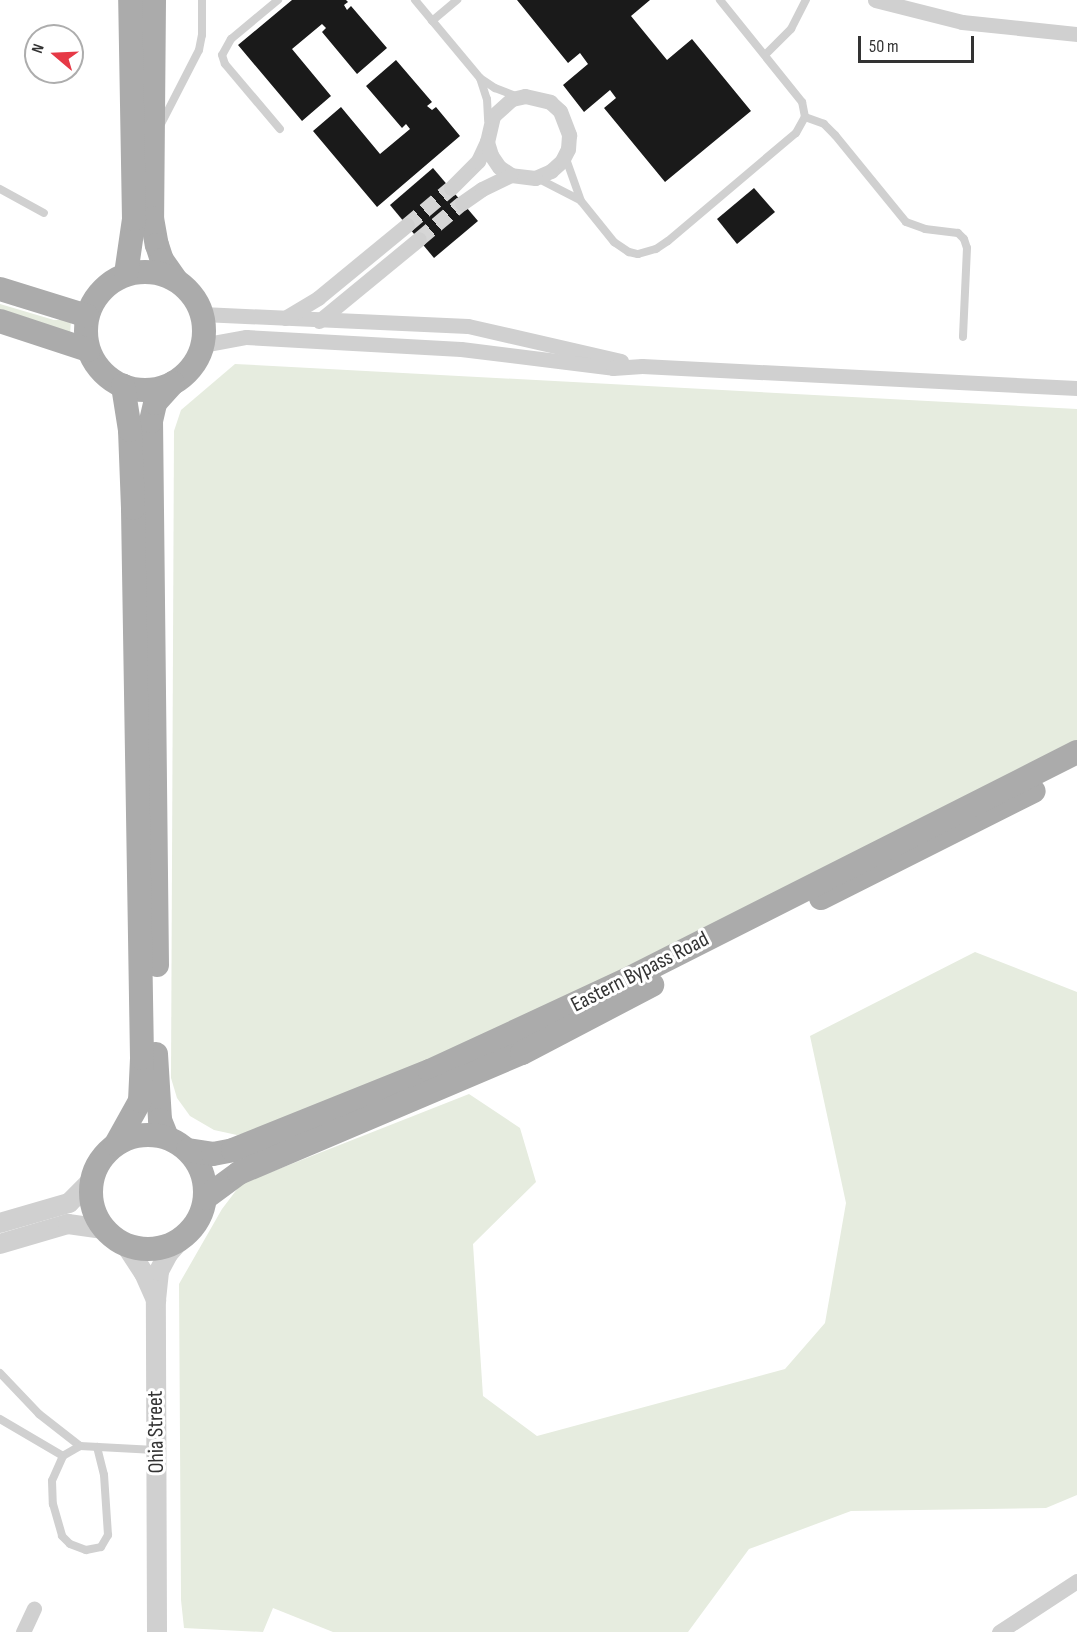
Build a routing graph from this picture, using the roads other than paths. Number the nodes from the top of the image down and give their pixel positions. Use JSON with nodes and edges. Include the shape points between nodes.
{"nodes":[{"id":1,"x":130,"y":0,"type":"edge"},
{"id":2,"x":154,"y":0,"type":"edge"},
{"id":3,"x":202,"y":0,"type":"edge"},
{"id":4,"x":278,"y":0,"type":"edge"},
{"id":5,"x":415,"y":0,"type":"edge"},
{"id":6,"x":457,"y":0,"type":"edge"},
{"id":7,"x":720,"y":0,"type":"edge"},
{"id":8,"x":806,"y":0,"type":"edge"},
{"id":9,"x":875,"y":0,"type":"edge"},
{"id":10,"x":432,"y":21,"type":"junction"},
{"id":11,"x":1077,"y":34,"type":"edge"},
{"id":12,"x":765,"y":55,"type":"junction"},
{"id":13,"x":480,"y":78,"type":"junction"},
{"id":14,"x":522,"y":97,"type":"junction"},
{"id":15,"x":805,"y":117,"type":"junction"},
{"id":16,"x":280,"y":129,"type":"dead end"},
{"id":17,"x":488,"y":135,"type":"junction"},
{"id":18,"x":153,"y":138,"type":"junction"},
{"id":19,"x":565,"y":155,"type":"junction"},
{"id":20,"x":511,"y":175,"type":"junction"},
{"id":21,"x":536,"y":178,"type":"junction"},
{"id":22,"x":451,"y":188,"type":"tunnel mouth"},
{"id":23,"x":0,"y":189,"type":"edge"},
{"id":24,"x":581,"y":201,"type":"junction"},
{"id":25,"x":462,"y":202,"type":"tunnel mouth"},
{"id":26,"x":44,"y":213,"type":"dead end"},
{"id":27,"x":406,"y":225,"type":"tunnel mouth"},
{"id":28,"x":419,"y":239,"type":"tunnel mouth"},
{"id":29,"x":126,"y":274,"type":"junction"},
{"id":30,"x":176,"y":280,"type":"junction"},
{"id":31,"x":0,"y":289,"type":"edge"},
{"id":32,"x":202,"y":314,"type":"junction"},
{"id":33,"x":87,"y":316,"type":"junction"},
{"id":34,"x":285,"y":318,"type":"junction"},
{"id":35,"x":322,"y":320,"type":"junction"},
{"id":36,"x":0,"y":321,"type":"edge"},
{"id":37,"x":963,"y":337,"type":"dead end"},
{"id":38,"x":292,"y":339,"type":"junction"},
{"id":39,"x":202,"y":345,"type":"junction"},
{"id":40,"x":88,"y":350,"type":"junction"},
{"id":41,"x":642,"y":366,"type":"junction"},
{"id":42,"x":173,"y":383,"type":"junction"},
{"id":43,"x":123,"y":386,"type":"junction"},
{"id":44,"x":1077,"y":388,"type":"edge"},
{"id":45,"x":1077,"y":752,"type":"edge"},
{"id":46,"x":1077,"y":770,"type":"edge"},
{"id":47,"x":167,"y":1137,"type":"junction"},
{"id":48,"x":116,"y":1144,"type":"junction"},
{"id":49,"x":188,"y":1150,"type":"junction"},
{"id":50,"x":92,"y":1180,"type":"junction"},
{"id":51,"x":205,"y":1197,"type":"junction"},
{"id":52,"x":0,"y":1223,"type":"edge"},
{"id":53,"x":104,"y":1229,"type":"junction"},
{"id":54,"x":181,"y":1239,"type":"junction"},
{"id":55,"x":0,"y":1244,"type":"edge"},
{"id":56,"x":125,"y":1244,"type":"junction"},
{"id":57,"x":156,"y":1300,"type":"junction"},
{"id":58,"x":0,"y":1373,"type":"edge"},
{"id":59,"x":0,"y":1419,"type":"edge"},
{"id":60,"x":80,"y":1446,"type":"junction"},
{"id":61,"x":98,"y":1447,"type":"junction"},
{"id":62,"x":156,"y":1450,"type":"junction"},
{"id":63,"x":63,"y":1456,"type":"junction"},
{"id":64,"x":1077,"y":1581,"type":"edge"},
{"id":65,"x":34,"y":1608,"type":"dead end"},
{"id":66,"x":23,"y":1632,"type":"edge"},
{"id":67,"x":157,"y":1632,"type":"edge"},
{"id":68,"x":999,"y":1632,"type":"edge"}],
"edges":[{"from":1,"to":29,"type":"main road","via":[[134,219]]},
{"from":2,"to":18,"type":"main road"},
{"from":3,"to":18,"type":"lane","via":[[199,50]]},
{"from":4,"to":16,"type":"lane","via":[[231,39],[222,55],[225,64]]},
{"from":5,"to":10,"type":"lane"},
{"from":6,"to":10,"type":"lane"},
{"from":7,"to":12,"type":"lane"},
{"from":8,"to":12,"type":"lane","via":[[791,29]]},
{"from":9,"to":11,"type":"street","via":[[962,22]]},
{"from":10,"to":13,"type":"lane"},
{"from":12,"to":15,"type":"lane","via":[[802,102]]},
{"from":13,"to":14,"type":"lane"},
{"from":13,"to":17,"type":"lane","via":[[487,99]]},
{"from":14,"to":17,"type":"street","via":[[501,106]]},
{"from":14,"to":19,"type":"street","via":[[538,97],[560,111],[569,135]]},
{"from":15,"to":24,"type":"lane","via":[[796,133],[766,161],[648,253],[622,249]]},
{"from":15,"to":37,"type":"lane","via":[[824,124],[835,135],[906,222],[958,233],[964,239],[967,248]]},
{"from":17,"to":20,"type":"street","via":[[495,161]]},
{"from":17,"to":22,"type":"street","via":[[468,173]]},
{"from":18,"to":30,"type":"main road","via":[[152,218],[162,260]]},
{"from":19,"to":21,"type":"street","via":[[551,171]]},
{"from":19,"to":24,"type":"lane"},
{"from":20,"to":21,"type":"street"},
{"from":20,"to":25,"type":"street"},
{"from":21,"to":24,"type":"lane"},
{"from":23,"to":26,"type":"lane"},
{"from":27,"to":34,"type":"street","via":[[318,298]]},
{"from":28,"to":35,"type":"street"},
{"from":29,"to":30,"type":"main road","via":[[147,271]]},
{"from":29,"to":33,"type":"main road","via":[[106,286]]},
{"from":30,"to":32,"type":"main road","via":[[192,295]]},
{"from":31,"to":33,"type":"main road"},
{"from":32,"to":34,"type":"street"},
{"from":32,"to":39,"type":"main road"},
{"from":33,"to":40,"type":"main road"},
{"from":34,"to":35,"type":"street"},
{"from":35,"to":38,"type":"street"},
{"from":35,"to":41,"type":"street","via":[[468,326]]},
{"from":36,"to":40,"type":"main road"},
{"from":38,"to":39,"type":"street","via":[[246,336]]},
{"from":38,"to":41,"type":"street","via":[[461,349],[605,367]]},
{"from":39,"to":42,"type":"main road","via":[[190,369]]},
{"from":40,"to":43,"type":"main road","via":[[101,372]]},
{"from":41,"to":44,"type":"street"},
{"from":42,"to":43,"type":"main road","via":[[148,390]]},
{"from":42,"to":47,"type":"main road","via":[[152,412],[150,469],[157,819],[156,1071],[160,1120]]},
{"from":43,"to":48,"type":"main road","via":[[134,507],[142,1058],[140,1101]]},
{"from":45,"to":49,"type":"main road","name":"Eastern Bypass Road","via":[[628,979],[430,1071],[233,1150],[213,1154]]},
{"from":46,"to":51,"type":"main road","name":"Eastern Bypass Road","via":[[733,942],[522,1053],[239,1173]]},
{"from":47,"to":48,"type":"main road","via":[[141,1135]]},
{"from":47,"to":49,"type":"main road"},
{"from":48,"to":50,"type":"main road","via":[[103,1156]]},
{"from":49,"to":51,"type":"main road","via":[[201,1168]]},
{"from":50,"to":52,"type":"street","via":[[69,1203]]},
{"from":50,"to":53,"type":"main road","via":[[93,1206]]},
{"from":51,"to":54,"type":"main road","via":[[198,1220]]},
{"from":53,"to":55,"type":"street","via":[[68,1224]]},
{"from":53,"to":56,"type":"main road"},
{"from":54,"to":56,"type":"main road","via":[[158,1248],[141,1249]]},
{"from":54,"to":57,"type":"street","name":"Ohia Street","via":[[159,1271]]},
{"from":56,"to":57,"type":"street"},
{"from":57,"to":62,"type":"street","name":"Ohia Street"},
{"from":58,"to":60,"type":"lane","via":[[39,1414]]},
{"from":59,"to":63,"type":"lane"},
{"from":60,"to":61,"type":"lane"},
{"from":60,"to":63,"type":"lane"},
{"from":61,"to":62,"type":"lane"},
{"from":61,"to":63,"type":"lane","via":[[108,1535],[101,1547],[86,1550],[62,1536],[53,1504],[52,1481]]},
{"from":62,"to":67,"type":"street","name":"Ohia Street"},
{"from":64,"to":68,"type":"street"},
{"from":65,"to":66,"type":"street"}]}
